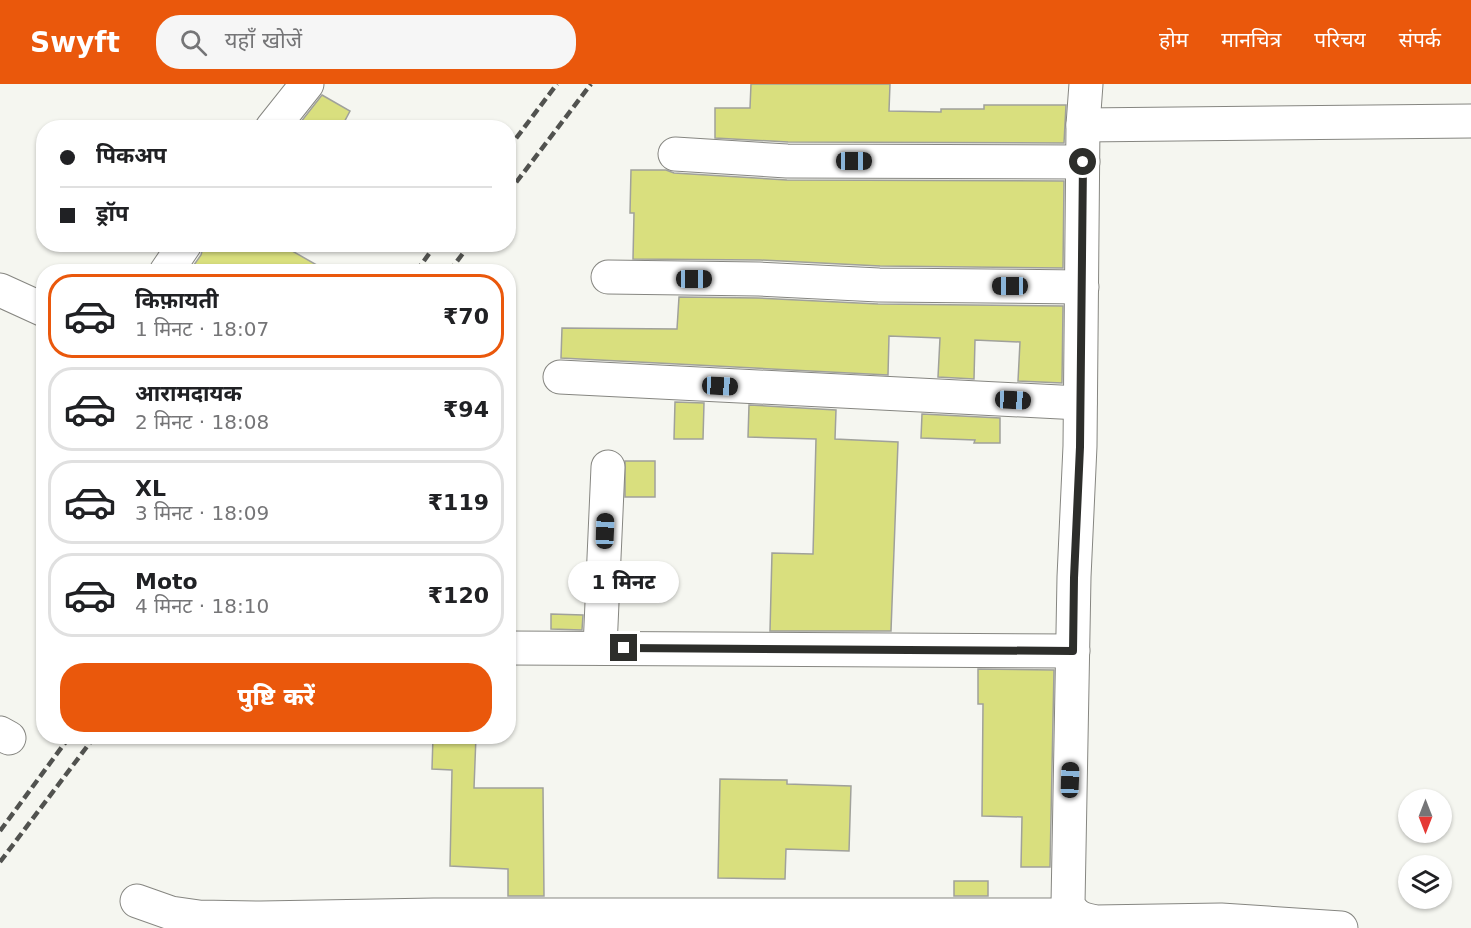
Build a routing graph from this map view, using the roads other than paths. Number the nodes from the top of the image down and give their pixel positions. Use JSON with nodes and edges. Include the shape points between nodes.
{"nodes":[{"id":1,"x":307,"y":84,"type":"edge"},
{"id":2,"x":1086,"y":84,"type":"edge"},
{"id":3,"x":278,"y":120,"type":"edge"},
{"id":4,"x":1471,"y":121,"type":"edge"},
{"id":5,"x":1083,"y":125,"type":"junction"},
{"id":6,"x":675,"y":154,"type":"dead end"},
{"id":7,"x":1083,"y":162,"type":"junction"},
{"id":8,"x":608,"y":277,"type":"dead end"},
{"id":9,"x":1082,"y":287,"type":"junction"},
{"id":10,"x":0,"y":290,"type":"edge"},
{"id":11,"x":36,"y":306,"type":"edge"},
{"id":12,"x":560,"y":377,"type":"dead end"},
{"id":13,"x":1080,"y":404,"type":"junction"},
{"id":14,"x":608,"y":467,"type":"dead end"},
{"id":15,"x":516,"y":648,"type":"edge"},
{"id":16,"x":600,"y":648,"type":"junction"},
{"id":17,"x":1073,"y":651,"type":"junction"},
{"id":18,"x":137,"y":901,"type":"dead end"},
{"id":19,"x":1074,"y":915,"type":"junction"},
{"id":20,"x":487,"y":922,"type":"edge"},
{"id":21,"x":689,"y":922,"type":"edge"},
{"id":22,"x":312,"y":923,"type":"edge"},
{"id":23,"x":1341,"y":928,"type":"edge"}],
"edges":[{"from":1,"to":3,"type":"street"},
{"from":2,"to":5,"type":"street"},
{"from":4,"to":5,"type":"street"},
{"from":5,"to":7,"type":"street"},
{"from":6,"to":7,"type":"street","via":[[787,161]]},
{"from":7,"to":9,"type":"street"},
{"from":8,"to":9,"type":"street"},
{"from":9,"to":13,"type":"street"},
{"from":10,"to":11,"type":"street"},
{"from":12,"to":13,"type":"street"},
{"from":13,"to":17,"type":"street"},
{"from":14,"to":16,"type":"street"},
{"from":15,"to":16,"type":"street"},
{"from":16,"to":17,"type":"street"},
{"from":17,"to":19,"type":"street","via":[[1067,895]]},
{"from":18,"to":22,"type":"street","via":[[171,913],[199,917]]},
{"from":19,"to":21,"type":"street"},
{"from":19,"to":23,"type":"street","via":[[1096,922],[1221,920]]},
{"from":20,"to":21,"type":"street"},
{"from":20,"to":22,"type":"street"}]}
